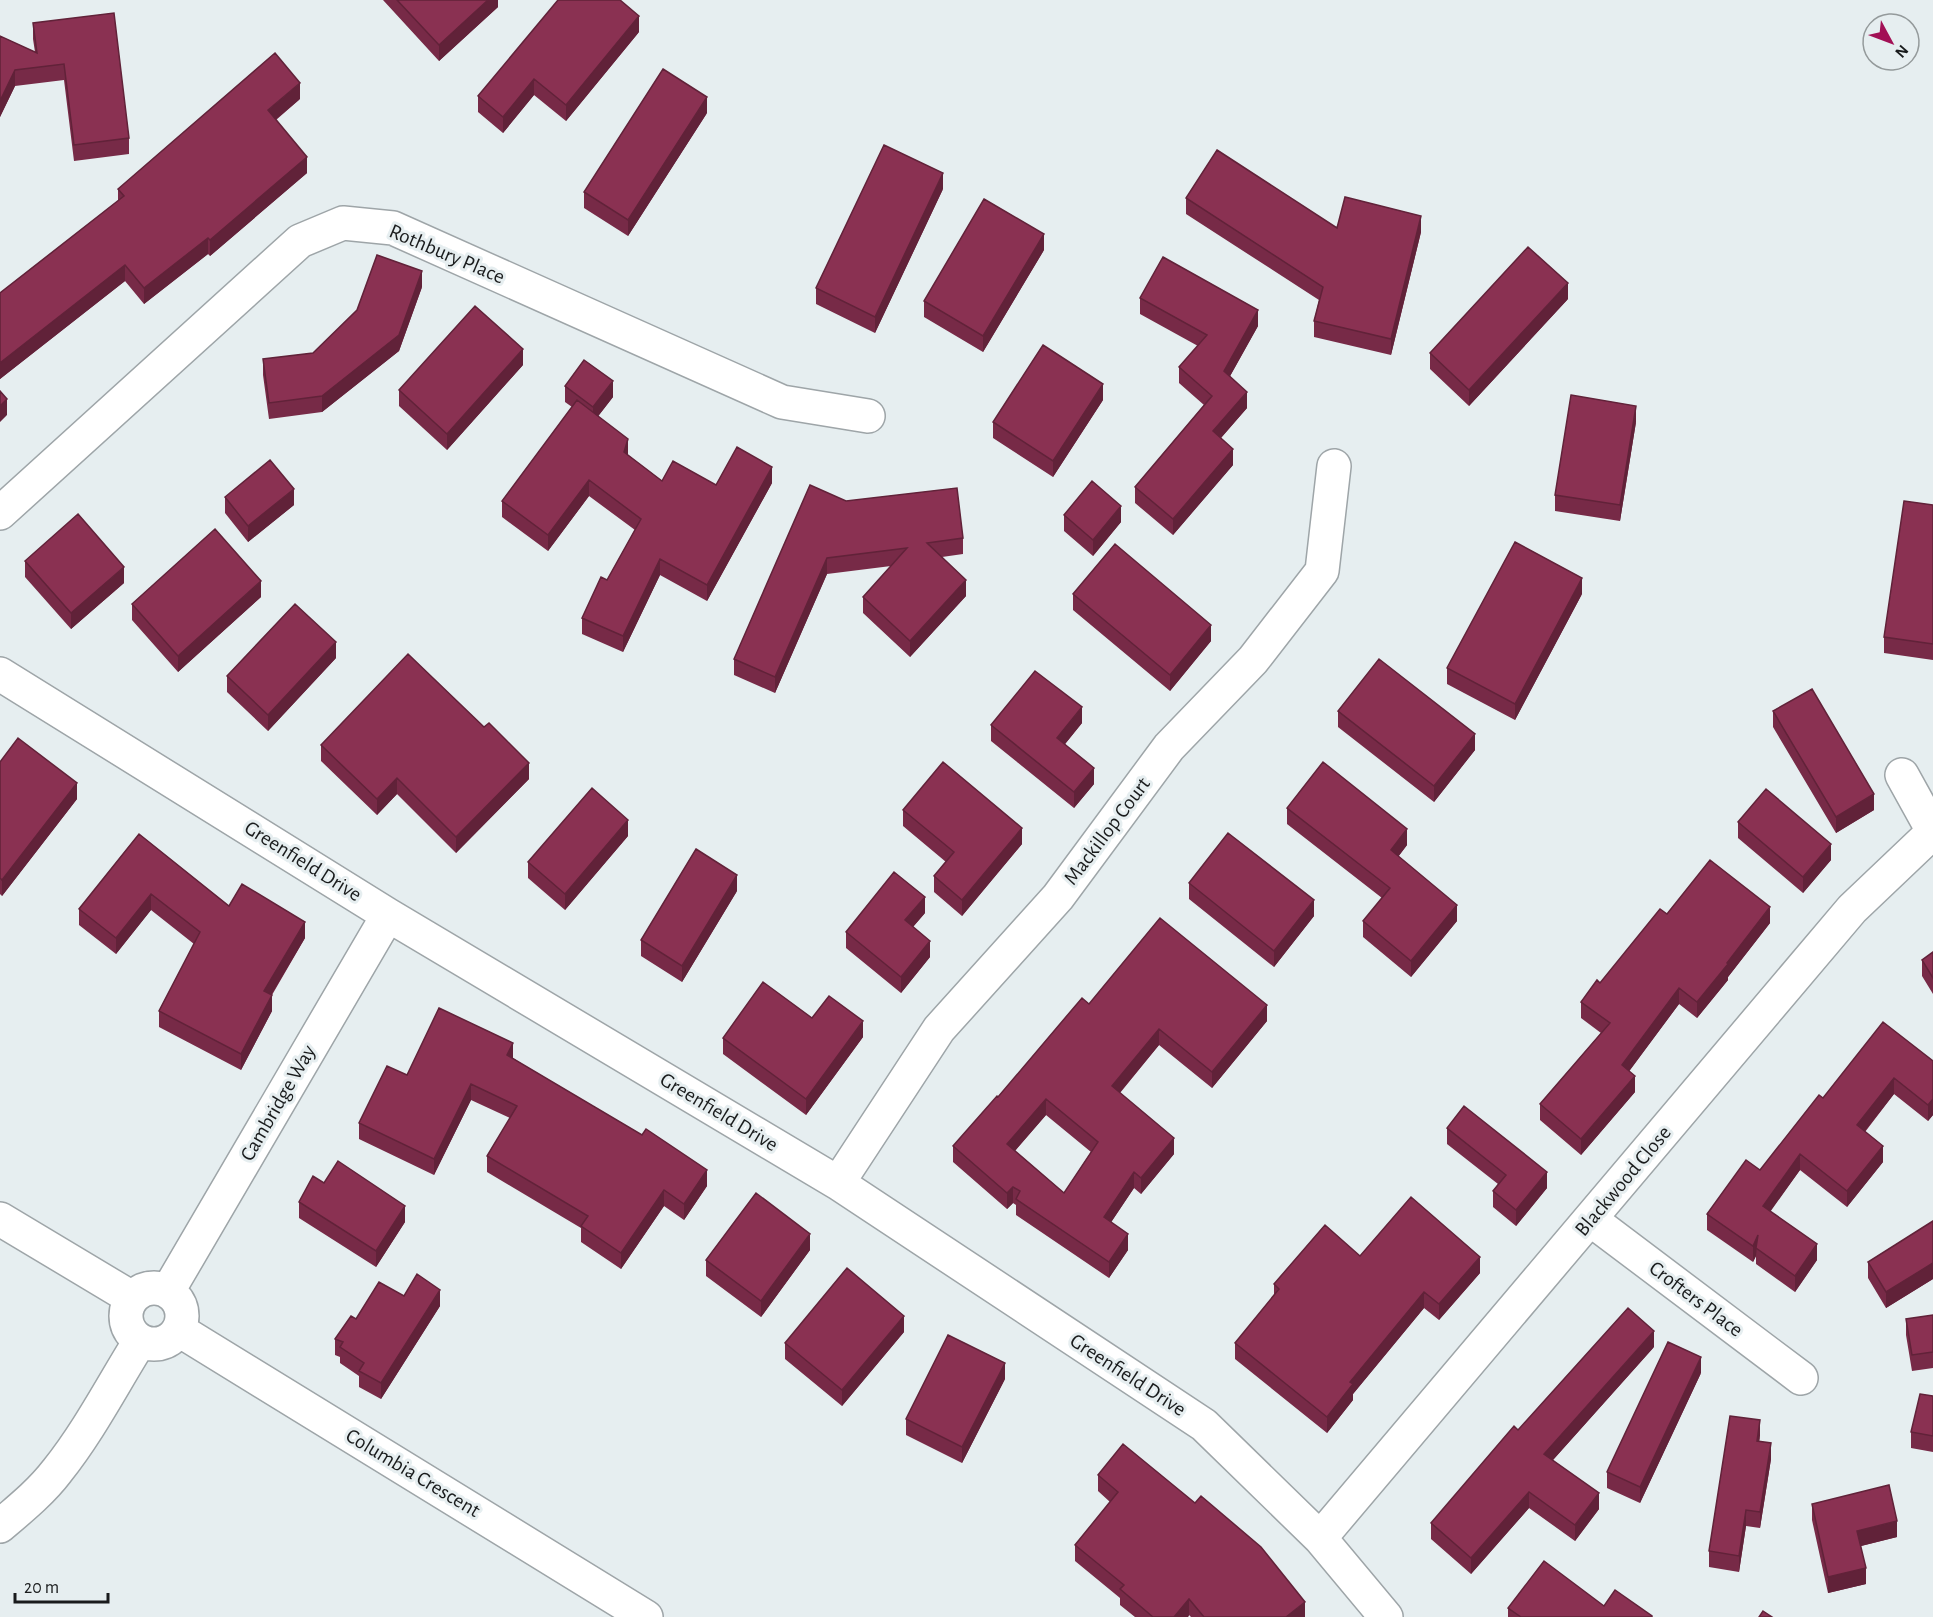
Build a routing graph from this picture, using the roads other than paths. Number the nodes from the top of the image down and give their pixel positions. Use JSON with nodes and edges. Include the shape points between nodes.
{"nodes":[{"id":1,"x":868,"y":416,"type":"dead end"},
{"id":2,"x":1334,"y":466,"type":"dead end"},
{"id":3,"x":0,"y":513,"type":"edge"},
{"id":4,"x":0,"y":674,"type":"edge"},
{"id":5,"x":1902,"y":775,"type":"dead end"},
{"id":6,"x":1933,"y":832,"type":"edge"},
{"id":7,"x":388,"y":915,"type":"junction"},
{"id":8,"x":838,"y":1183,"type":"junction"},
{"id":9,"x":0,"y":1219,"type":"edge"},
{"id":10,"x":1590,"y":1219,"type":"junction"},
{"id":11,"x":168,"y":1291,"type":"junction"},
{"id":12,"x":132,"y":1298,"type":"junction"},
{"id":13,"x":179,"y":1330,"type":"junction"},
{"id":14,"x":140,"y":1341,"type":"junction"},
{"id":15,"x":1801,"y":1378,"type":"dead end"},
{"id":16,"x":0,"y":1526,"type":"edge"},
{"id":17,"x":1320,"y":1538,"type":"junction"},
{"id":18,"x":646,"y":1617,"type":"edge"},
{"id":19,"x":1386,"y":1617,"type":"edge"}],
"edges":[{"from":1,"to":3,"type":"street","name":"Rothbury Place","via":[[782,402],[393,228],[343,223],[300,241]]},
{"from":2,"to":8,"type":"street","name":"Mackillop Court","via":[[1322,571],[1253,660],[1169,747],[1058,897],[939,1029]]},
{"from":4,"to":7,"type":"street","name":"Greenfield Drive"},
{"from":5,"to":6,"type":"street"},
{"from":6,"to":10,"type":"street","name":"Blackwood Close","via":[[1852,909]]},
{"from":7,"to":8,"type":"street","name":"Greenfield Drive"},
{"from":7,"to":11,"type":"street","name":"Cambridge Way"},
{"from":8,"to":17,"type":"street","name":"Greenfield Drive","via":[[1204,1425]]},
{"from":9,"to":12,"type":"street"},
{"from":10,"to":15,"type":"street","name":"Crofters Place"},
{"from":10,"to":17,"type":"street","name":"Blackwood Close"},
{"from":11,"to":12,"type":"street","via":[[149,1288]]},
{"from":11,"to":13,"type":"street","via":[[180,1304]]},
{"from":12,"to":14,"type":"street","via":[[125,1317],[132,1335]]},
{"from":13,"to":14,"type":"street","via":[[157,1344]]},
{"from":13,"to":18,"type":"street","name":"Columbia Crescent"},
{"from":14,"to":16,"type":"street","via":[[56,1472]]},
{"from":17,"to":19,"type":"street","name":"Greenfield Drive"}]}
